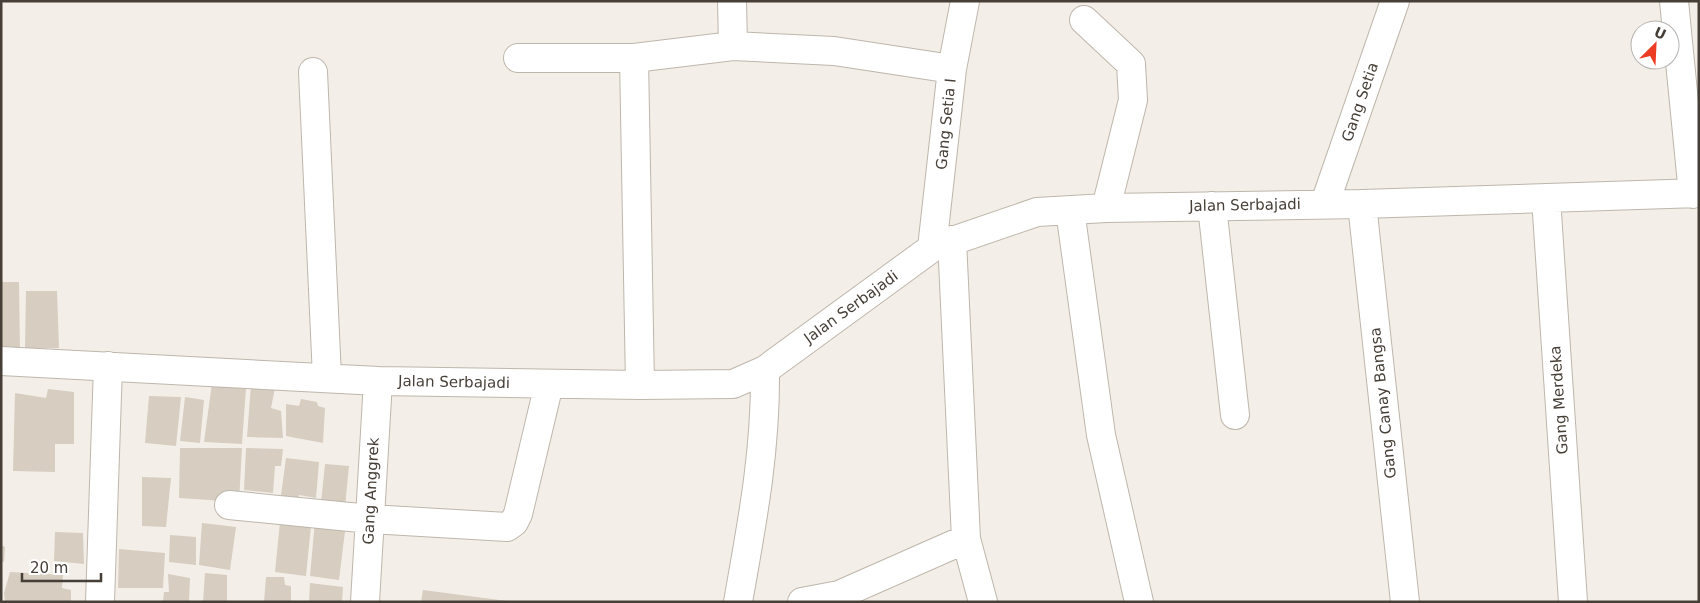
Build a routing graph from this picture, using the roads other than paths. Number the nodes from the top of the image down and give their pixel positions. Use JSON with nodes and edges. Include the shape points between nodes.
{"nodes":[{"id":1,"x":732,"y":1,"type":"edge"},
{"id":2,"x":965,"y":1,"type":"edge"},
{"id":3,"x":1395,"y":1,"type":"edge"},
{"id":4,"x":1674,"y":1,"type":"edge"},
{"id":5,"x":1084,"y":20,"type":"dead end"},
{"id":6,"x":733,"y":46,"type":"junction"},
{"id":7,"x":518,"y":58,"type":"dead end"},
{"id":8,"x":634,"y":58,"type":"junction"},
{"id":9,"x":952,"y":69,"type":"junction"},
{"id":10,"x":313,"y":72,"type":"dead end"},
{"id":11,"x":1696,"y":193,"type":"edge"},
{"id":12,"x":1546,"y":198,"type":"junction"},
{"id":13,"x":1325,"y":203,"type":"junction"},
{"id":14,"x":1362,"y":204,"type":"junction"},
{"id":15,"x":1212,"y":206,"type":"junction"},
{"id":16,"x":1106,"y":208,"type":"junction"},
{"id":17,"x":1070,"y":210,"type":"junction"},
{"id":18,"x":942,"y":244,"type":"junction"},
{"id":19,"x":1,"y":361,"type":"edge"},
{"id":20,"x":108,"y":366,"type":"junction"},
{"id":21,"x":765,"y":370,"type":"junction"},
{"id":22,"x":327,"y":377,"type":"junction"},
{"id":23,"x":378,"y":381,"type":"junction"},
{"id":24,"x":549,"y":384,"type":"junction"},
{"id":25,"x":640,"y":385,"type":"junction"},
{"id":26,"x":1235,"y":415,"type":"dead end"},
{"id":27,"x":230,"y":505,"type":"dead end"},
{"id":28,"x":370,"y":519,"type":"junction"},
{"id":29,"x":966,"y":539,"type":"junction"},
{"id":30,"x":100,"y":602,"type":"edge"},
{"id":31,"x":364,"y":602,"type":"edge"},
{"id":32,"x":738,"y":602,"type":"edge"},
{"id":33,"x":802,"y":602,"type":"edge"},
{"id":34,"x":983,"y":602,"type":"edge"},
{"id":35,"x":1140,"y":602,"type":"edge"},
{"id":36,"x":1405,"y":602,"type":"edge"},
{"id":37,"x":1573,"y":602,"type":"edge"}],
"edges":[{"from":1,"to":6,"type":"street"},
{"from":2,"to":9,"type":"street","name":"Gang Setia I"},
{"from":3,"to":13,"type":"street","name":"Gang Setia"},
{"from":4,"to":11,"type":"street"},
{"from":5,"to":16,"type":"street","via":[[1132,64],[1133,100]]},
{"from":6,"to":8,"type":"street"},
{"from":6,"to":9,"type":"street","via":[[834,51]]},
{"from":7,"to":8,"type":"street"},
{"from":8,"to":25,"type":"street"},
{"from":9,"to":18,"type":"street","name":"Gang Setia I"},
{"from":10,"to":22,"type":"street"},
{"from":11,"to":12,"type":"street","name":"Jalan Serbajadi"},
{"from":12,"to":14,"type":"street","name":"Jalan Serbajadi"},
{"from":12,"to":37,"type":"street","name":"Gang Merdeka"},
{"from":13,"to":14,"type":"street","name":"Jalan Serbajadi"},
{"from":13,"to":15,"type":"street","name":"Jalan Serbajadi"},
{"from":14,"to":36,"type":"street","name":"Gang Canay Bangsa"},
{"from":15,"to":16,"type":"street","name":"Jalan Serbajadi"},
{"from":15,"to":26,"type":"street"},
{"from":16,"to":17,"type":"street","name":"Jalan Serbajadi"},
{"from":17,"to":18,"type":"street","name":"Jalan Serbajadi","via":[[1038,212]]},
{"from":17,"to":35,"type":"street","via":[[1101,435]]},
{"from":18,"to":21,"type":"street","name":"Jalan Serbajadi"},
{"from":18,"to":29,"type":"street","name":"Gang Setia I"},
{"from":19,"to":20,"type":"street","name":"Jalan Serbajadi"},
{"from":20,"to":22,"type":"street","name":"Jalan Serbajadi"},
{"from":20,"to":30,"type":"street"},
{"from":21,"to":25,"type":"street","name":"Jalan Serbajadi","via":[[733,384]]},
{"from":21,"to":32,"type":"street","via":[[759,489]]},
{"from":22,"to":23,"type":"street","name":"Jalan Serbajadi"},
{"from":23,"to":24,"type":"street","name":"Jalan Serbajadi"},
{"from":23,"to":28,"type":"street","name":"Gang Anggrek"},
{"from":24,"to":25,"type":"street","name":"Jalan Serbajadi"},
{"from":24,"to":28,"type":"street","via":[[514,522],[507,527]]},
{"from":27,"to":28,"type":"street"},
{"from":28,"to":31,"type":"street","name":"Gang Anggrek"},
{"from":29,"to":33,"type":"street","via":[[839,595]]},
{"from":29,"to":34,"type":"street","name":"Gang Setia I"}]}
